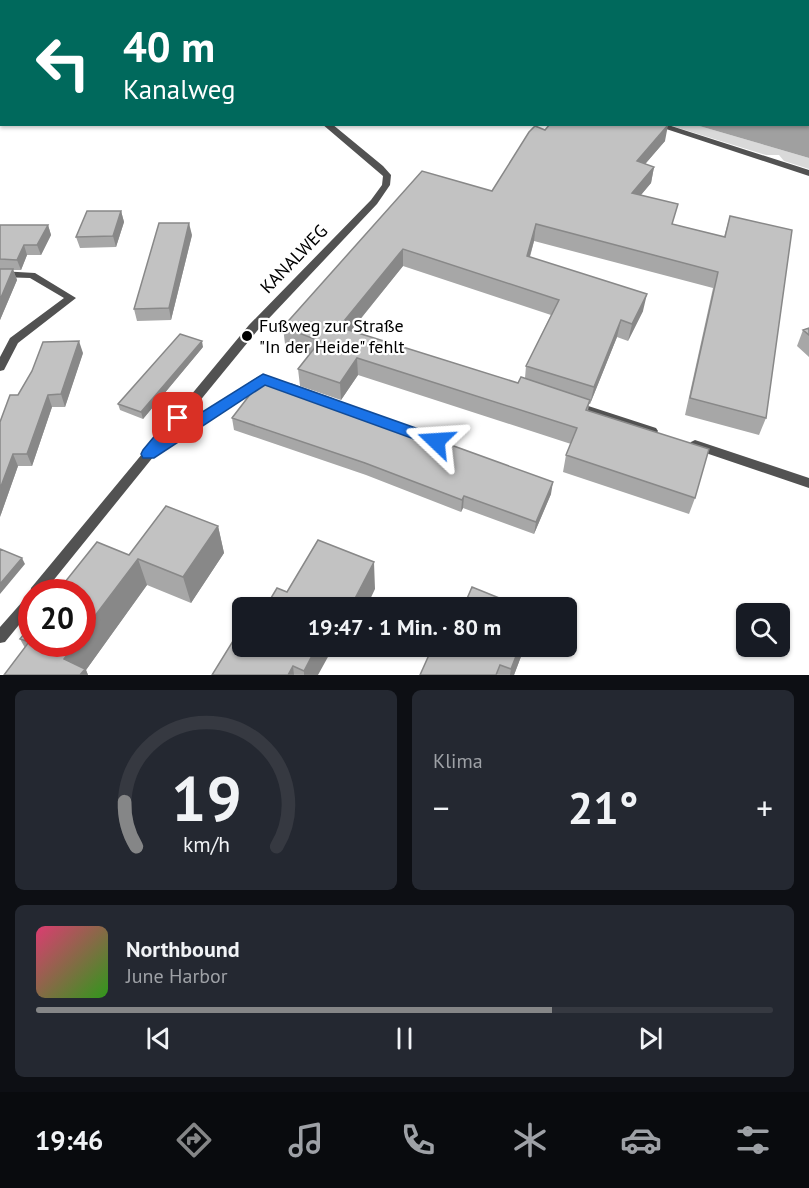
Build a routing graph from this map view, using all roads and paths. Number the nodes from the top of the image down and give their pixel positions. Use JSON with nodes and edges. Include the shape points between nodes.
{"nodes":[{"id":1,"x":328,"y":126,"type":"edge"},
{"id":2,"x":661,"y":126,"type":"edge"},
{"id":3,"x":809,"y":173,"type":"edge"},
{"id":4,"x":0,"y":274,"type":"edge"},
{"id":5,"x":1,"y":364,"type":"edge"},
{"id":6,"x":566,"y":403,"type":"edge"},
{"id":7,"x":665,"y":436,"type":"edge"},
{"id":8,"x":443,"y":443,"type":"edge"},
{"id":9,"x":687,"y":443,"type":"edge"},
{"id":10,"x":148,"y":454,"type":"junction"},
{"id":11,"x":809,"y":483,"type":"edge"},
{"id":12,"x":47,"y":579,"type":"edge"},
{"id":13,"x":18,"y":615,"type":"edge"},
{"id":14,"x":0,"y":637,"type":"edge"}],
"edges":[{"from":1,"to":10,"type":"lane","name":"KANALWEG","via":[[387,175],[386,185],[253,328]]},
{"from":2,"to":3,"type":"lane"},
{"from":4,"to":5,"type":"lane","via":[[32,275],[72,298],[14,341]]},
{"from":6,"to":7,"type":"lane"},
{"from":8,"to":10,"type":"lane","name":"KANALWEG","via":[[263,379]]},
{"from":9,"to":11,"type":"lane"},
{"from":10,"to":12,"type":"lane","name":"KANALWEG"},
{"from":13,"to":14,"type":"lane"}]}
